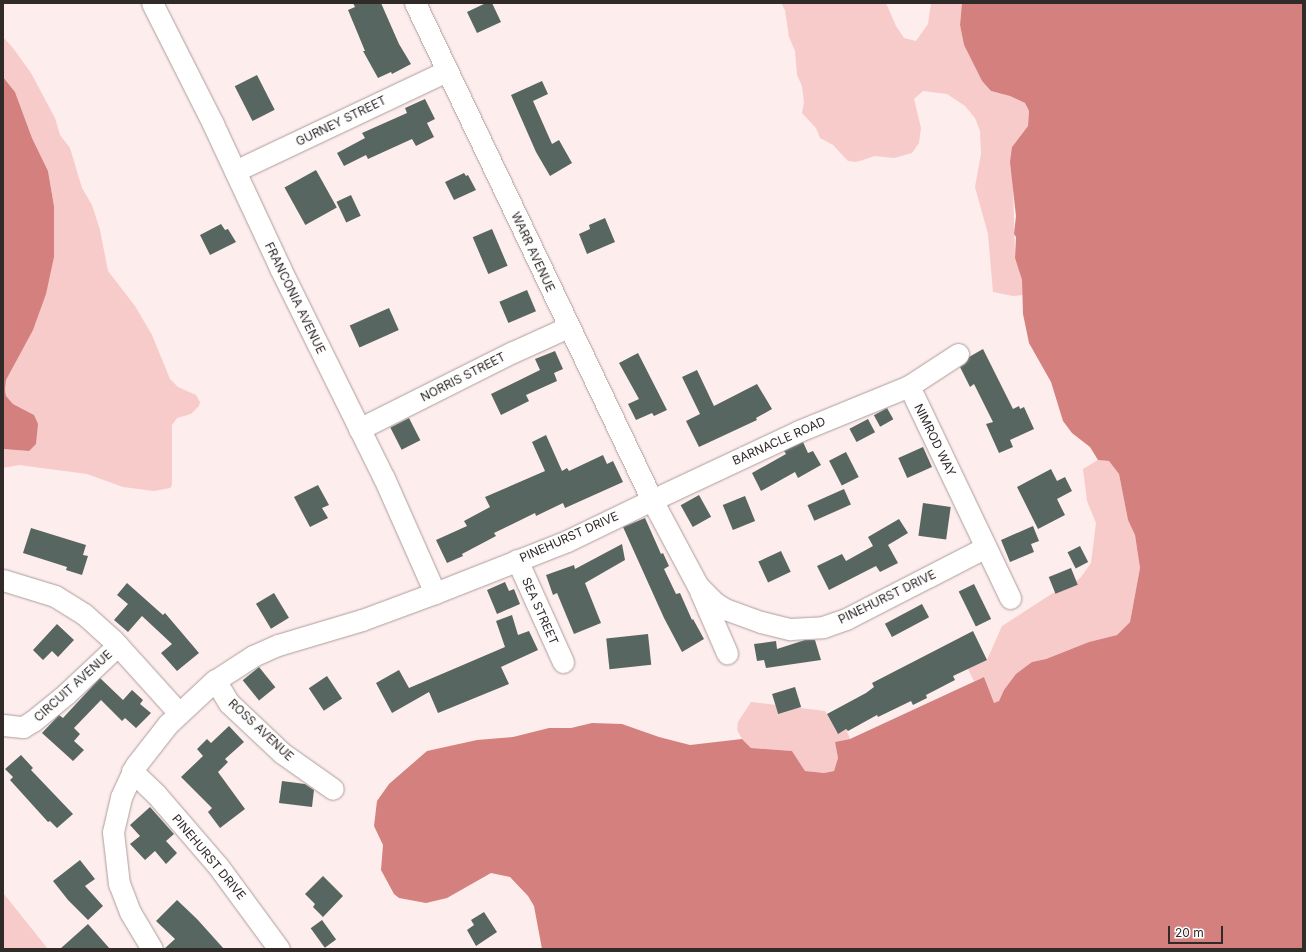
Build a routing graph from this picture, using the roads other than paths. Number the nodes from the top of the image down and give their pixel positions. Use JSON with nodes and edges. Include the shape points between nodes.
{"nodes":[{"id":1,"x":152,"y":3,"type":"edge"},
{"id":2,"x":415,"y":3,"type":"edge"},
{"id":3,"x":447,"y":70,"type":"junction"},
{"id":4,"x":235,"y":171,"type":"junction"},
{"id":5,"x":568,"y":327,"type":"junction"},
{"id":6,"x":958,"y":354,"type":"dead end"},
{"id":7,"x":909,"y":386,"type":"junction"},
{"id":8,"x":360,"y":429,"type":"junction"},
{"id":9,"x":652,"y":500,"type":"junction"},
{"id":10,"x":986,"y":547,"type":"junction"},
{"id":11,"x":517,"y":560,"type":"junction"},
{"id":12,"x":3,"y":580,"type":"edge"},
{"id":13,"x":698,"y":586,"type":"junction"},
{"id":14,"x":435,"y":593,"type":"junction"},
{"id":15,"x":1010,"y":598,"type":"dead end"},
{"id":16,"x":118,"y":645,"type":"junction"},
{"id":17,"x":727,"y":653,"type":"dead end"},
{"id":18,"x":563,"y":662,"type":"dead end"},
{"id":19,"x":215,"y":680,"type":"junction"},
{"id":20,"x":178,"y":713,"type":"junction"},
{"id":21,"x":3,"y":726,"type":"edge"},
{"id":22,"x":132,"y":771,"type":"junction"},
{"id":23,"x":333,"y":789,"type":"dead end"},
{"id":24,"x":152,"y":949,"type":"edge"},
{"id":25,"x":279,"y":949,"type":"edge"}],
"edges":[{"from":1,"to":4,"type":"street","name":"FRANCONIA AVENUE"},
{"from":2,"to":3,"type":"street","name":"WARR AVENUE"},
{"from":3,"to":4,"type":"street","name":"GURNEY STREET"},
{"from":3,"to":5,"type":"street","name":"WARR AVENUE"},
{"from":4,"to":8,"type":"street","name":"FRANCONIA AVENUE"},
{"from":5,"to":8,"type":"street","name":"NORRIS STREET","via":[[506,355]]},
{"from":5,"to":9,"type":"street","name":"WARR AVENUE"},
{"from":6,"to":7,"type":"street"},
{"from":7,"to":9,"type":"street","name":"BARNACLE ROAD","via":[[799,432]]},
{"from":7,"to":10,"type":"street","name":"NIMROD WAY"},
{"from":8,"to":14,"type":"street","name":"FRANCONIA AVENUE"},
{"from":9,"to":11,"type":"street","name":"PINEHURST DRIVE","via":[[567,541]]},
{"from":9,"to":13,"type":"street","name":"PINEHURST DRIVE"},
{"from":10,"to":13,"type":"street","name":"PINEHURST DRIVE","via":[[846,619],[822,627],[790,629],[761,622],[725,609]]},
{"from":10,"to":15,"type":"street","name":"NIMROD WAY"},
{"from":11,"to":14,"type":"street","name":"PINEHURST DRIVE"},
{"from":11,"to":18,"type":"street","name":"SEA STREET"},
{"from":12,"to":16,"type":"street","name":"CIRCUIT AVENUE","via":[[39,590],[70,604],[100,626]]},
{"from":13,"to":17,"type":"street"},
{"from":14,"to":19,"type":"street","name":"PINEHURST DRIVE","via":[[362,620],[268,649]]},
{"from":16,"to":20,"type":"street","name":"CIRCUIT AVENUE"},
{"from":16,"to":21,"type":"street","name":"CIRCUIT AVENUE","via":[[72,689],[33,721],[23,727]]},
{"from":19,"to":20,"type":"street","name":"PINEHURST DRIVE"},
{"from":19,"to":23,"type":"street","name":"ROSS AVENUE","via":[[229,703],[282,753]]},
{"from":20,"to":22,"type":"street","name":"PINEHURST DRIVE"},
{"from":22,"to":24,"type":"street","name":"PINEHURST DRIVE","via":[[118,807],[113,843],[122,893]]},
{"from":22,"to":25,"type":"street","name":"PINEHURST DRIVE","via":[[156,794],[218,866]]}]}
